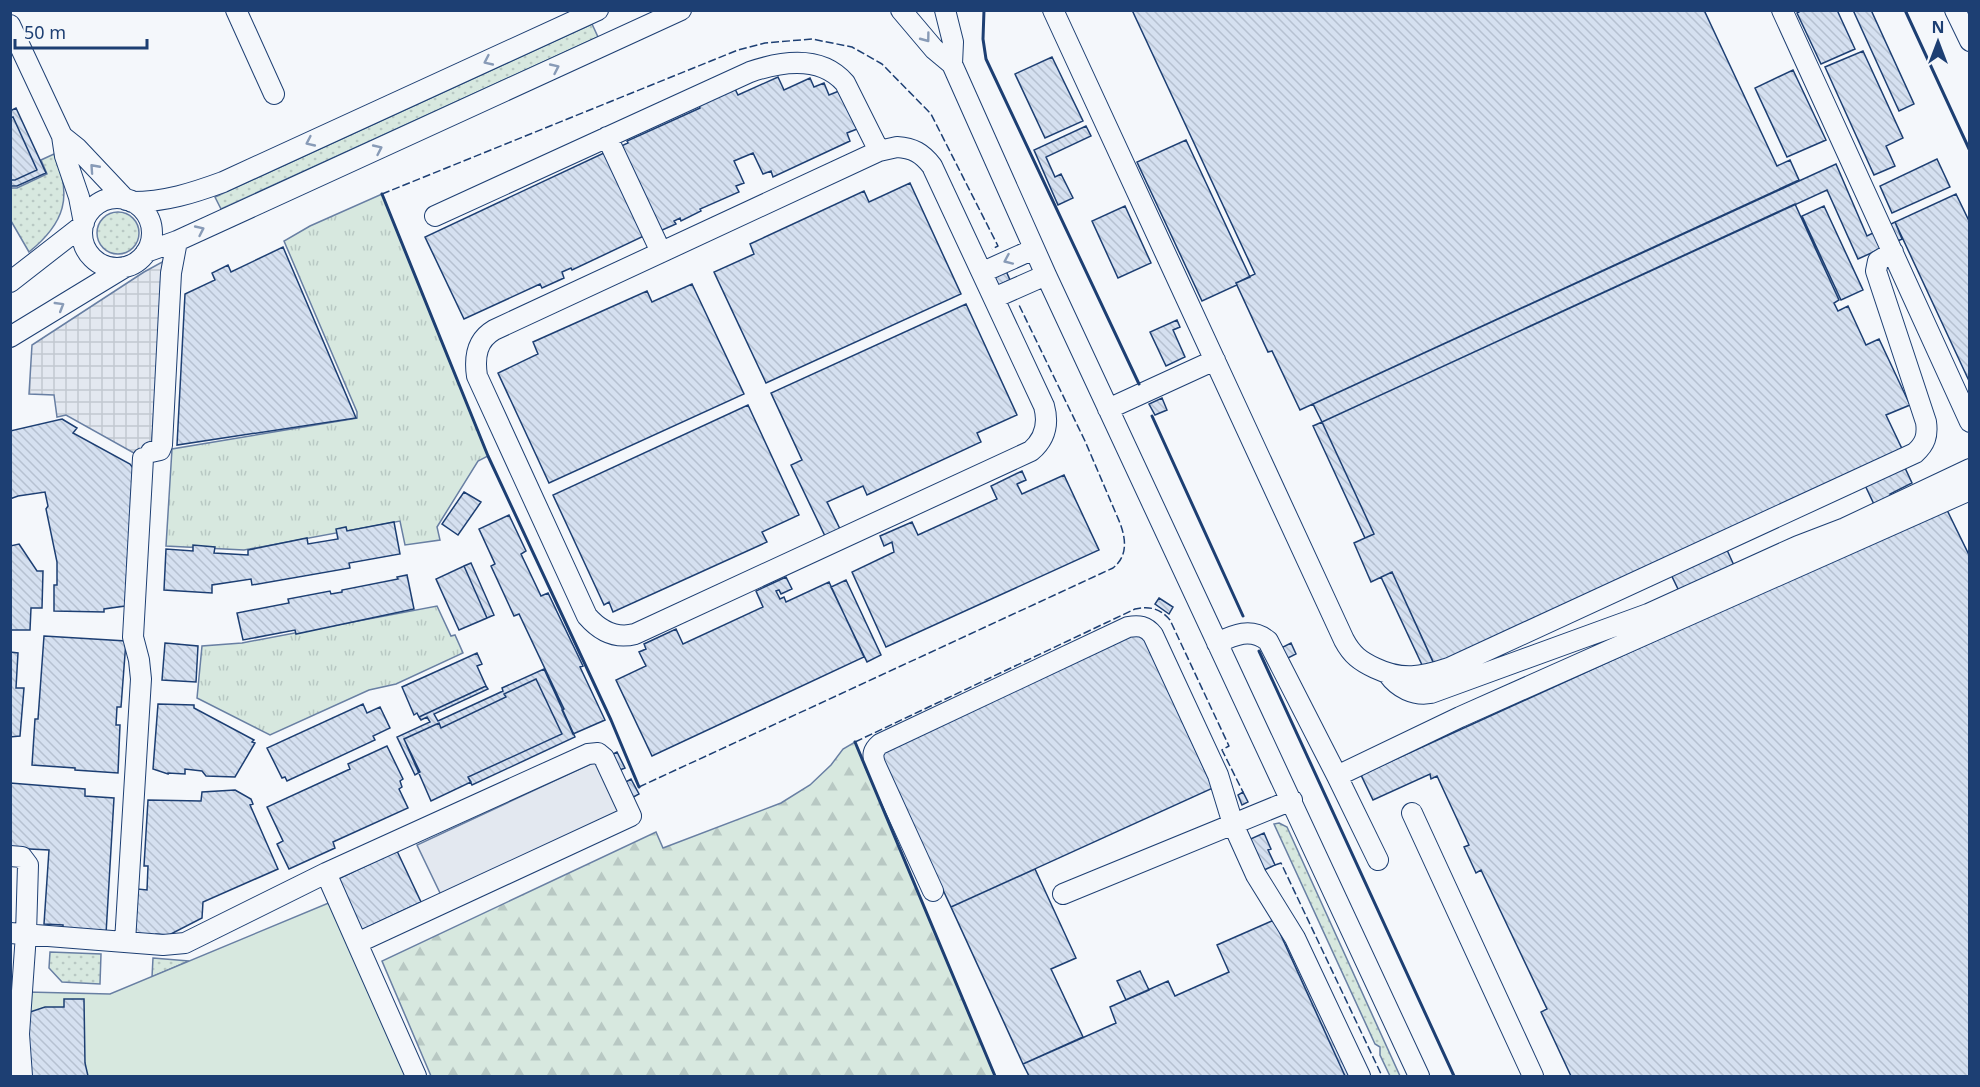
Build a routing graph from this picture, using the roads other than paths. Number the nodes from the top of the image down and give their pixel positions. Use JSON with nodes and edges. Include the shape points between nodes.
{"nodes":[{"id":1,"x":236,"y":10,"type":"edge"},
{"id":2,"x":598,"y":10,"type":"edge"},
{"id":3,"x":681,"y":10,"type":"edge"},
{"id":4,"x":901,"y":10,"type":"edge"},
{"id":5,"x":945,"y":10,"type":"edge"},
{"id":6,"x":1053,"y":10,"type":"edge"},
{"id":7,"x":1782,"y":10,"type":"edge"},
{"id":8,"x":1955,"y":10,"type":"edge"},
{"id":9,"x":10,"y":25,"type":"edge"},
{"id":10,"x":1970,"y":41,"type":"edge"},
{"id":11,"x":952,"y":64,"type":"junction"},
{"id":12,"x":274,"y":94,"type":"dead end"},
{"id":13,"x":62,"y":136,"type":"junction"},
{"id":14,"x":607,"y":137,"type":"junction"},
{"id":15,"x":879,"y":151,"type":"junction"},
{"id":16,"x":129,"y":201,"type":"junction"},
{"id":17,"x":435,"y":216,"type":"dead end"},
{"id":18,"x":83,"y":224,"type":"junction"},
{"id":19,"x":177,"y":241,"type":"junction"},
{"id":20,"x":1034,"y":249,"type":"junction"},
{"id":21,"x":146,"y":252,"type":"junction"},
{"id":22,"x":661,"y":252,"type":"junction"},
{"id":23,"x":1893,"y":252,"type":"junction"},
{"id":24,"x":125,"y":267,"type":"junction"},
{"id":25,"x":982,"y":272,"type":"junction"},
{"id":26,"x":1046,"y":275,"type":"junction"},
{"id":27,"x":10,"y":282,"type":"edge"},
{"id":28,"x":994,"y":298,"type":"junction"},
{"id":29,"x":10,"y":338,"type":"edge"},
{"id":30,"x":1215,"y":360,"type":"junction"},
{"id":31,"x":1108,"y":409,"type":"junction"},
{"id":32,"x":1970,"y":422,"type":"edge"},
{"id":33,"x":1970,"y":470,"type":"edge"},
{"id":34,"x":1969,"y":493,"type":"edge"},
{"id":35,"x":1217,"y":643,"type":"junction"},
{"id":36,"x":1388,"y":674,"type":"junction"},
{"id":37,"x":1337,"y":776,"type":"junction"},
{"id":38,"x":1292,"y":800,"type":"junction"},
{"id":39,"x":1412,"y":813,"type":"dead end"},
{"id":40,"x":1233,"y":824,"type":"junction"},
{"id":41,"x":10,"y":856,"type":"edge"},
{"id":42,"x":1378,"y":860,"type":"dead end"},
{"id":43,"x":326,"y":873,"type":"junction"},
{"id":44,"x":933,"y":891,"type":"dead end"},
{"id":45,"x":1063,"y":894,"type":"dead end"},
{"id":46,"x":18,"y":934,"type":"edge"},
{"id":47,"x":125,"y":942,"type":"junction"},
{"id":48,"x":357,"y":944,"type":"junction"},
{"id":49,"x":22,"y":1077,"type":"edge"},
{"id":50,"x":416,"y":1077,"type":"edge"},
{"id":51,"x":1360,"y":1077,"type":"edge"},
{"id":52,"x":1419,"y":1077,"type":"edge"},
{"id":53,"x":1533,"y":1077,"type":"edge"}],
"edges":[{"from":1,"to":12,"type":"street"},
{"from":2,"to":16,"type":"street","one_way":true,"via":[[223,182],[184,196]]},
{"from":19,"to":3,"type":"street","one_way":true},
{"from":4,"to":11,"type":"street","one_way":true},
{"from":5,"to":11,"type":"street","via":[[953,42]]},
{"from":6,"to":30,"type":"street"},
{"from":7,"to":23,"type":"street"},
{"from":8,"to":10,"type":"street"},
{"from":9,"to":13,"type":"street"},
{"from":11,"to":20,"type":"street"},
{"from":16,"to":13,"type":"street","one_way":true},
{"from":13,"to":18,"type":"street","via":[[80,197]]},
{"from":14,"to":15,"type":"street","via":[[750,72],[796,62],[822,66],[845,82]]},
{"from":14,"to":17,"type":"street"},
{"from":14,"to":22,"type":"street"},
{"from":15,"to":22,"type":"street"},
{"from":15,"to":25,"type":"street","via":[[906,147],[926,158]]},
{"from":16,"to":18,"type":"street","via":[[116,198],[101,202],[88,212]]},
{"from":16,"to":21,"type":"street","via":[[144,211],[150,224],[152,238]]},
{"from":18,"to":24,"type":"street","via":[[82,241],[88,253],[111,268]]},
{"from":18,"to":27,"type":"street"},
{"from":19,"to":21,"type":"street"},
{"from":19,"to":47,"type":"street","via":[[171,273],[162,445],[160,450],[147,455],[133,637],[141,679]]},
{"from":20,"to":25,"type":"street","one_way":true},
{"from":20,"to":26,"type":"street"},
{"from":21,"to":24,"type":"street"},
{"from":22,"to":28,"type":"street","via":[[495,330],[481,340],[476,357],[477,376],[587,616],[600,628],[622,636],[635,634],[1031,451],[1046,427],[1044,406]]},
{"from":23,"to":32,"type":"street"},
{"from":23,"to":36,"type":"street","via":[[1878,261],[1876,271],[1926,422],[1924,443],[1915,453],[1449,668],[1421,676]]},
{"from":29,"to":24,"type":"street","one_way":true},
{"from":25,"to":28,"type":"street"},
{"from":26,"to":28,"type":"street"},
{"from":26,"to":31,"type":"street"},
{"from":30,"to":31,"type":"street"},
{"from":30,"to":36,"type":"street","via":[[1350,651],[1357,659]]},
{"from":31,"to":35,"type":"street"},
{"from":33,"to":36,"type":"street","via":[[1648,614],[1431,693],[1410,692]]},
{"from":34,"to":37,"type":"street","via":[[1460,717]]},
{"from":35,"to":37,"type":"street","via":[[1247,633],[1268,641]]},
{"from":35,"to":38,"type":"street"},
{"from":37,"to":42,"type":"street"},
{"from":38,"to":40,"type":"street"},
{"from":38,"to":52,"type":"street"},
{"from":39,"to":53,"type":"street"},
{"from":40,"to":44,"type":"street","via":[[1218,775],[1153,635],[1144,627],[1128,627],[876,747],[875,764]]},
{"from":40,"to":45,"type":"street"},
{"from":40,"to":51,"type":"street","via":[[1256,875],[1295,938]]},
{"from":41,"to":46,"type":"street","via":[[22,857],[28,865]]},
{"from":43,"to":47,"type":"street","via":[[185,943]]},
{"from":43,"to":48,"type":"street"},
{"from":43,"to":48,"type":"street","via":[[593,753],[604,758],[631,816]]},
{"from":46,"to":47,"type":"street"},
{"from":46,"to":49,"type":"street"},
{"from":48,"to":50,"type":"street"}]}
